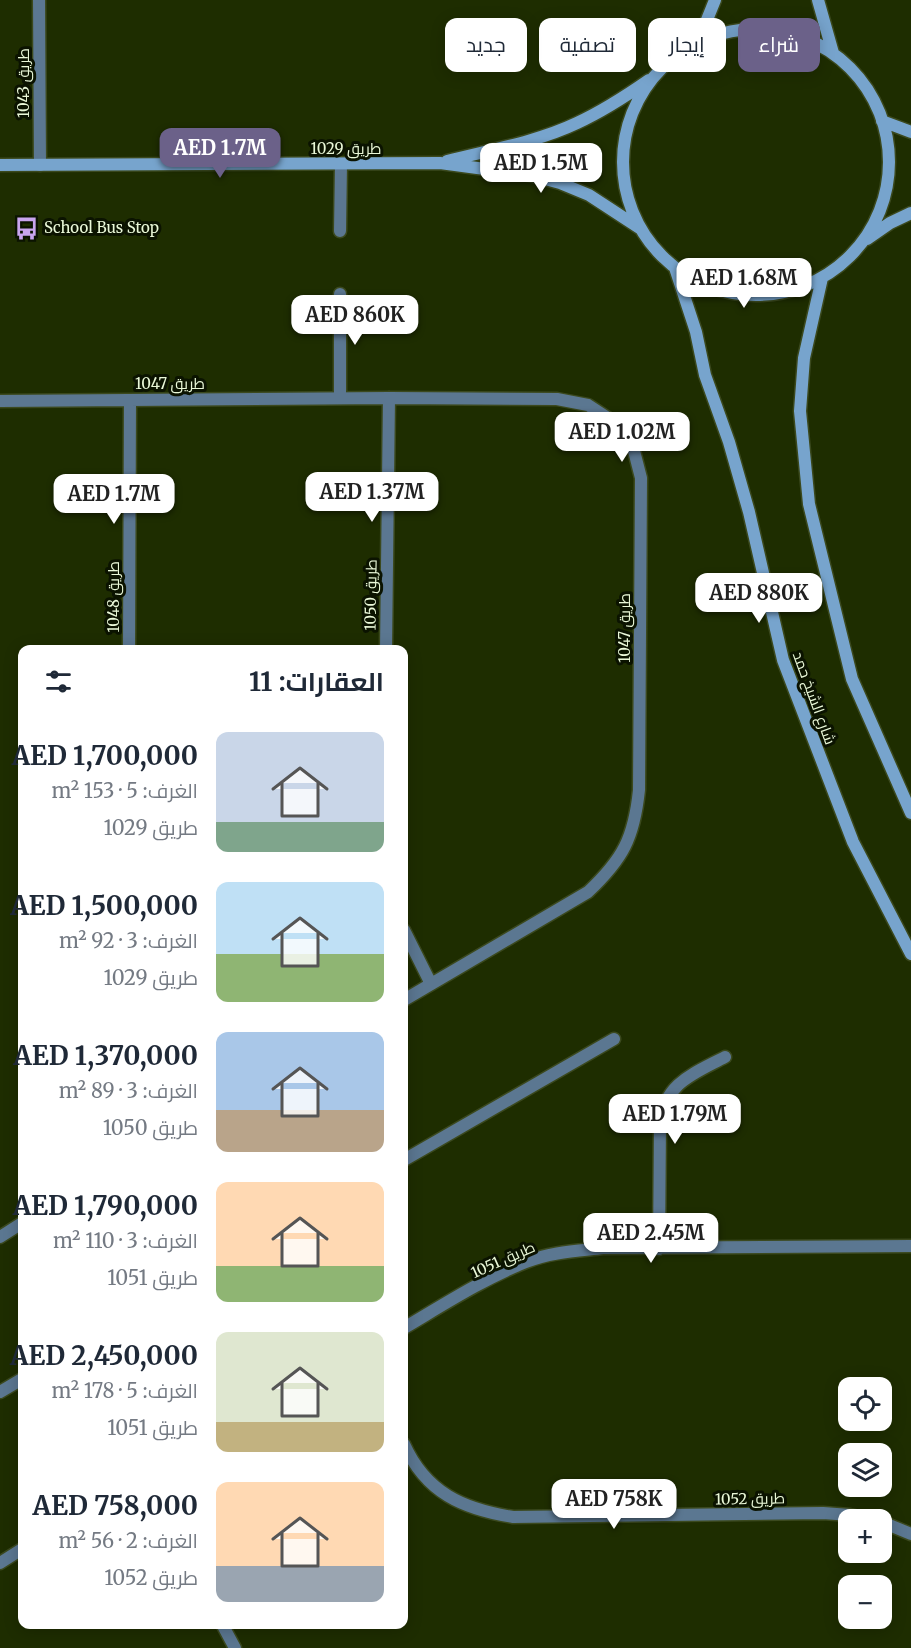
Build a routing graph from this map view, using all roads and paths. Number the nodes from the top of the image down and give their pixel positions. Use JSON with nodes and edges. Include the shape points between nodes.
{"nodes":[{"id":1,"x":39,"y":0,"type":"edge"},
{"id":2,"x":715,"y":0,"type":"edge"},
{"id":3,"x":818,"y":0,"type":"edge"},
{"id":4,"x":708,"y":18,"type":"edge"},
{"id":5,"x":726,"y":32,"type":"edge"},
{"id":6,"x":833,"y":53,"type":"junction"},
{"id":7,"x":658,"y":72,"type":"edge"},
{"id":8,"x":654,"y":76,"type":"junction"},
{"id":9,"x":882,"y":121,"type":"junction"},
{"id":10,"x":911,"y":132,"type":"edge"},
{"id":11,"x":440,"y":163,"type":"junction"},
{"id":12,"x":341,"y":164,"type":"junction"},
{"id":13,"x":0,"y":165,"type":"edge"},
{"id":14,"x":40,"y":165,"type":"junction"},
{"id":15,"x":911,"y":213,"type":"edge"},
{"id":16,"x":641,"y":229,"type":"junction"},
{"id":17,"x":340,"y":231,"type":"dead end"},
{"id":18,"x":864,"y":241,"type":"junction"},
{"id":19,"x":675,"y":267,"type":"junction"},
{"id":20,"x":822,"y":278,"type":"junction"},
{"id":21,"x":340,"y":294,"type":"dead end"},
{"id":22,"x":340,"y":398,"type":"junction"},
{"id":23,"x":389,"y":398,"type":"junction"},
{"id":24,"x":130,"y":400,"type":"junction"},
{"id":25,"x":0,"y":401,"type":"edge"},
{"id":26,"x":129,"y":645,"type":"edge"},
{"id":27,"x":386,"y":645,"type":"edge"},
{"id":28,"x":911,"y":813,"type":"edge"},
{"id":29,"x":408,"y":938,"type":"edge"},
{"id":30,"x":911,"y":954,"type":"edge"},
{"id":31,"x":431,"y":984,"type":"junction"},
{"id":32,"x":408,"y":998,"type":"edge"},
{"id":33,"x":614,"y":1039,"type":"dead end"},
{"id":34,"x":725,"y":1057,"type":"dead end"},
{"id":35,"x":408,"y":1158,"type":"edge"},
{"id":36,"x":18,"y":1226,"type":"edge"},
{"id":37,"x":0,"y":1237,"type":"edge"},
{"id":38,"x":911,"y":1246,"type":"edge"},
{"id":39,"x":659,"y":1249,"type":"junction"},
{"id":40,"x":408,"y":1326,"type":"edge"},
{"id":41,"x":18,"y":1381,"type":"edge"},
{"id":42,"x":0,"y":1392,"type":"edge"},
{"id":43,"x":408,"y":1453,"type":"edge"},
{"id":44,"x":838,"y":1514,"type":"edge"},
{"id":45,"x":892,"y":1526,"type":"edge"},
{"id":46,"x":911,"y":1534,"type":"edge"},
{"id":47,"x":18,"y":1552,"type":"edge"},
{"id":48,"x":0,"y":1563,"type":"edge"},
{"id":49,"x":225,"y":1629,"type":"edge"},
{"id":50,"x":235,"y":1648,"type":"edge"}],
"edges":[{"from":1,"to":14,"type":"street","name":"طريق 1043"},
{"from":2,"to":4,"type":"street"},
{"from":3,"to":6,"type":"street"},
{"from":5,"to":6,"type":"street","via":[[767,29],[791,33]]},
{"from":6,"to":9,"type":"street","via":[[871,95]]},
{"from":7,"to":8,"type":"street"},
{"from":8,"to":11,"type":"street","name":"طريق 1029","via":[[617,103],[576,124],[532,140]]},
{"from":8,"to":16,"type":"street","via":[[633,111],[624,151],[626,191]]},
{"from":9,"to":10,"type":"street"},
{"from":9,"to":18,"type":"street","via":[[889,151],[888,183],[879,213]]},
{"from":11,"to":12,"type":"street","name":"طريق 1029"},
{"from":11,"to":16,"type":"street","name":"طريق 1029","via":[[560,183],[589,195]]},
{"from":12,"to":14,"type":"street","name":"طريق 1029"},
{"from":12,"to":17,"type":"street"},
{"from":13,"to":14,"type":"street","name":"طريق 1029"},
{"from":15,"to":18,"type":"street"},
{"from":16,"to":19,"type":"street"},
{"from":18,"to":20,"type":"street"},
{"from":19,"to":20,"type":"street","via":[[702,284],[732,293],[763,295],[794,290]]},
{"from":19,"to":30,"type":"street","name":"شارع الشيخ حمد","via":[[746,502],[783,660],[853,842]]},
{"from":20,"to":28,"type":"street","via":[[804,358],[800,411],[809,504],[852,679]]},
{"from":21,"to":22,"type":"street"},
{"from":22,"to":23,"type":"street","name":"طريق 1047"},
{"from":22,"to":24,"type":"street","name":"طريق 1047"},
{"from":23,"to":27,"type":"street","name":"طريق 1050"},
{"from":23,"to":31,"type":"street","name":"طريق 1047","via":[[557,399],[588,405],[614,422],[633,447],[641,478],[639,790],[636,820],[626,848],[588,892]]},
{"from":24,"to":25,"type":"street","name":"طريق 1047"},
{"from":24,"to":26,"type":"street","name":"طريق 1048"},
{"from":29,"to":31,"type":"street"},
{"from":31,"to":32,"type":"street","name":"طريق 1047"},
{"from":33,"to":35,"type":"street"},
{"from":34,"to":39,"type":"street","via":[[676,1086],[662,1110]]},
{"from":36,"to":37,"type":"street"},
{"from":38,"to":39,"type":"street","name":"طريق 1051"},
{"from":39,"to":40,"type":"street","name":"طريق 1051","via":[[565,1251],[527,1262]]},
{"from":41,"to":42,"type":"street"},
{"from":43,"to":44,"type":"street","name":"طريق 1052","via":[[429,1482],[454,1500],[482,1512],[513,1516]]},
{"from":45,"to":46,"type":"street"},
{"from":47,"to":48,"type":"street"},
{"from":49,"to":50,"type":"street"}]}
